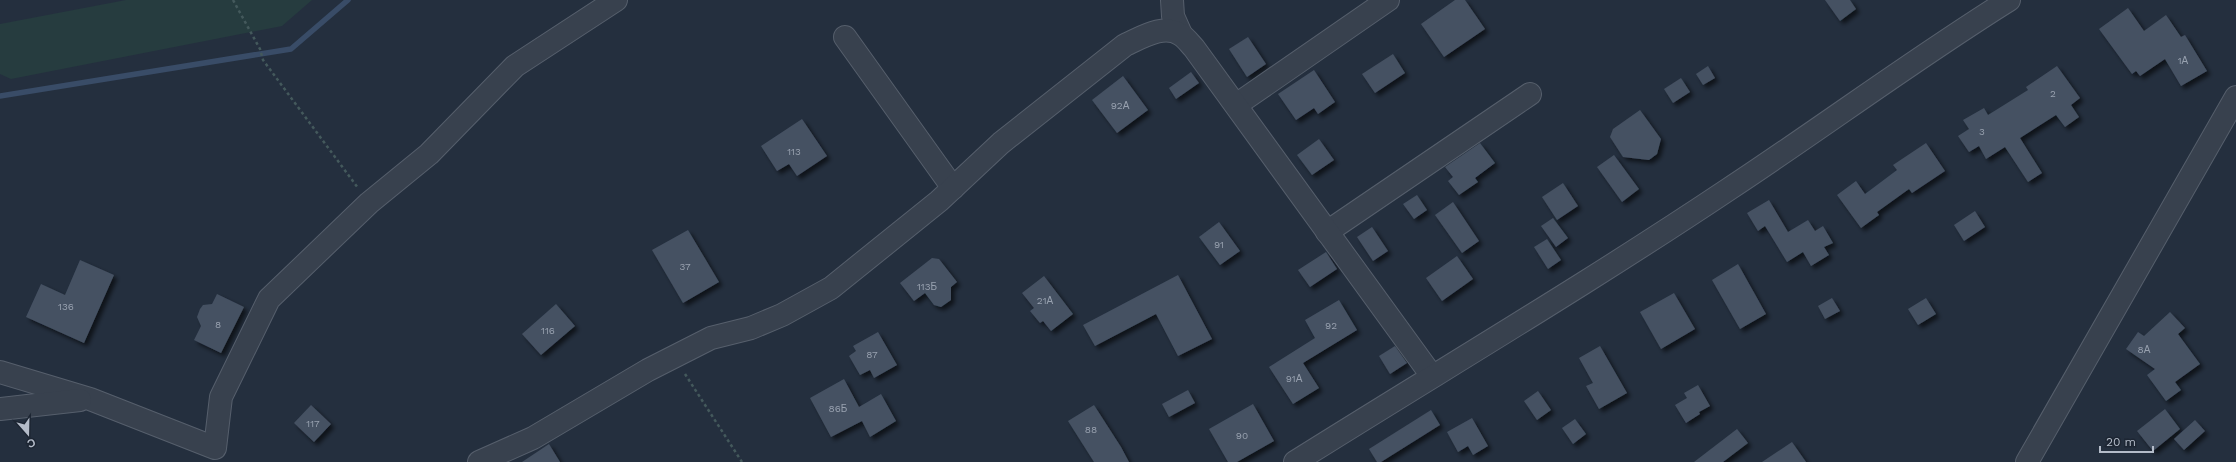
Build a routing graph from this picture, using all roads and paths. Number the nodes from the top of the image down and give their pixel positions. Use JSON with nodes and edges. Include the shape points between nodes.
{"nodes":[{"id":1,"x":233,"y":0,"type":"edge"},
{"id":2,"x":616,"y":0,"type":"edge"},
{"id":3,"x":1172,"y":0,"type":"edge"},
{"id":4,"x":1388,"y":0,"type":"edge"},
{"id":5,"x":2009,"y":0,"type":"edge"},
{"id":6,"x":1181,"y":34,"type":"junction"},
{"id":7,"x":845,"y":37,"type":"dead end"},
{"id":8,"x":1530,"y":94,"type":"dead end"},
{"id":9,"x":2236,"y":96,"type":"edge"},
{"id":10,"x":1236,"y":105,"type":"junction"},
{"id":11,"x":953,"y":188,"type":"junction"},
{"id":12,"x":369,"y":203,"type":"junction"},
{"id":13,"x":1327,"y":232,"type":"junction"},
{"id":14,"x":674,"y":357,"type":"junction"},
{"id":15,"x":0,"y":372,"type":"edge"},
{"id":16,"x":1432,"y":376,"type":"junction"},
{"id":17,"x":90,"y":399,"type":"junction"},
{"id":18,"x":0,"y":410,"type":"edge"},
{"id":19,"x":219,"y":455,"type":"edge"},
{"id":20,"x":479,"y":462,"type":"edge"},
{"id":21,"x":742,"y":462,"type":"edge"},
{"id":22,"x":1295,"y":462,"type":"edge"},
{"id":23,"x":2027,"y":462,"type":"edge"}],
"edges":[{"from":1,"to":12,"type":"path","via":[[260,49],[263,60]]},
{"from":2,"to":12,"type":"street","via":[[515,66],[429,154]]},
{"from":3,"to":6,"type":"street","via":[[1173,16]]},
{"from":4,"to":10,"type":"street"},
{"from":5,"to":16,"type":"street","via":[[1949,37],[1710,202]]},
{"from":6,"to":10,"type":"street"},
{"from":6,"to":11,"type":"street","via":[[1165,30],[1148,34],[1126,45],[1000,143]]},
{"from":7,"to":11,"type":"street"},
{"from":8,"to":13,"type":"street"},
{"from":9,"to":23,"type":"street"},
{"from":10,"to":13,"type":"street"},
{"from":11,"to":14,"type":"street","via":[[831,288],[808,302],[751,328],[711,338]]},
{"from":12,"to":19,"type":"street","via":[[269,298],[221,397]]},
{"from":13,"to":16,"type":"street"},
{"from":14,"to":20,"type":"street","via":[[533,438]]},
{"from":14,"to":21,"type":"path"},
{"from":15,"to":17,"type":"street"},
{"from":16,"to":22,"type":"street"},
{"from":17,"to":18,"type":"street"},
{"from":17,"to":19,"type":"street"}]}
